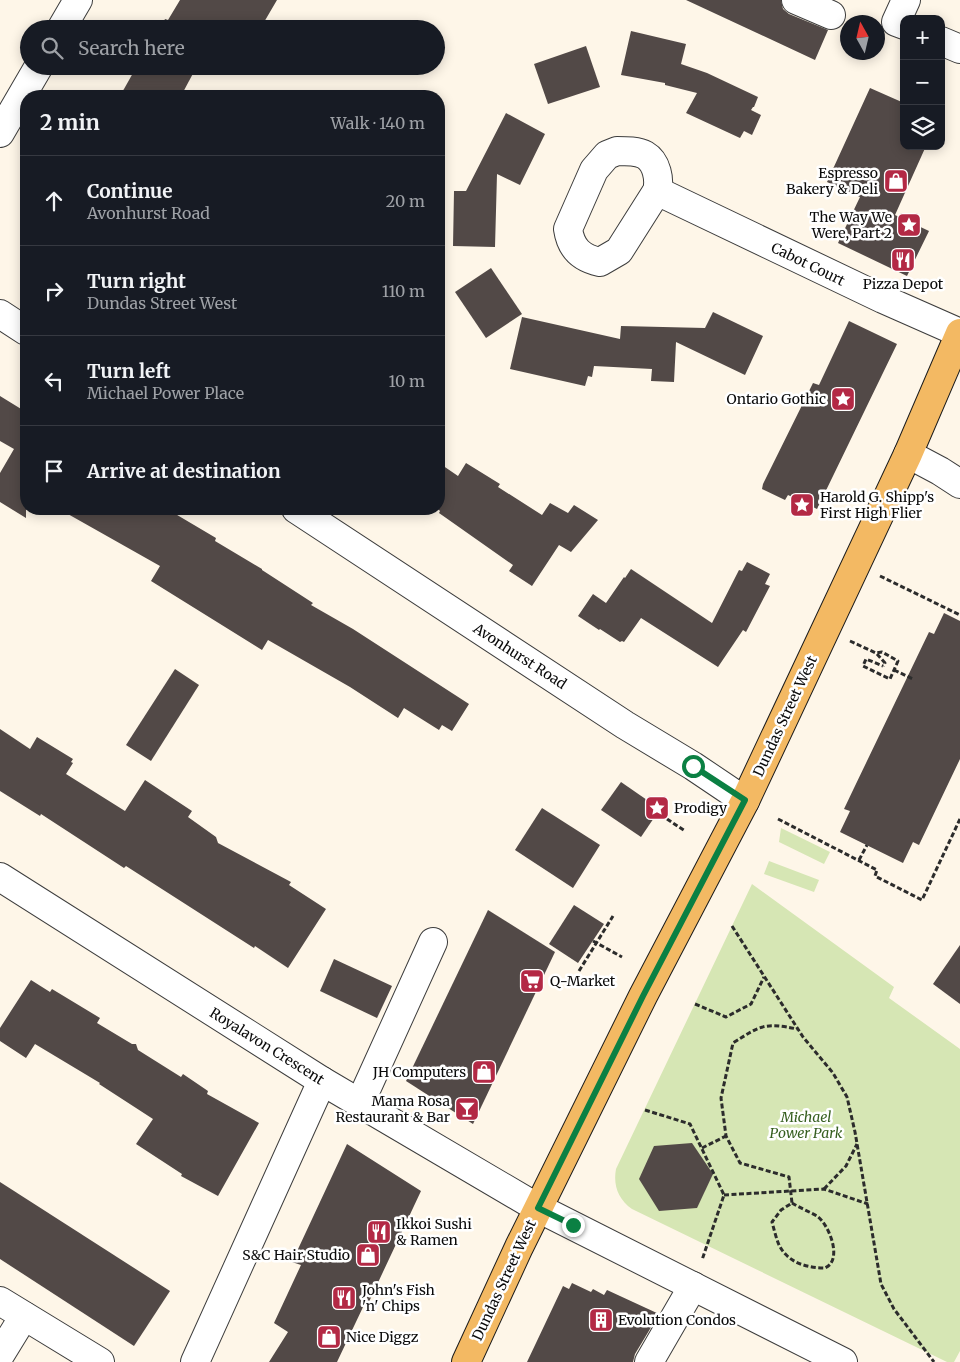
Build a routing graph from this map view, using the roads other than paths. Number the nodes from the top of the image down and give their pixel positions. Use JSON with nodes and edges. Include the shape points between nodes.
{"nodes":[{"id":1,"x":78,"y":0,"type":"edge"},
{"id":2,"x":796,"y":0,"type":"edge"},
{"id":3,"x":906,"y":0,"type":"edge"},
{"id":4,"x":831,"y":15,"type":"dead end"},
{"id":5,"x":66,"y":20,"type":"edge"},
{"id":6,"x":900,"y":24,"type":"edge"},
{"id":7,"x":945,"y":43,"type":"edge"},
{"id":8,"x":960,"y":49,"type":"edge"},
{"id":9,"x":34,"y":75,"type":"edge"},
{"id":10,"x":25,"y":90,"type":"edge"},
{"id":11,"x":20,"y":99,"type":"edge"},
{"id":12,"x":0,"y":133,"type":"edge"},
{"id":13,"x":657,"y":191,"type":"dead end"},
{"id":14,"x":0,"y":314,"type":"edge"},
{"id":15,"x":20,"y":327,"type":"edge"},
{"id":16,"x":960,"y":333,"type":"edge"},
{"id":17,"x":908,"y":454,"type":"junction"},
{"id":18,"x":960,"y":484,"type":"edge"},
{"id":19,"x":305,"y":515,"type":"edge"},
{"id":20,"x":745,"y":800,"type":"junction"},
{"id":21,"x":0,"y":877,"type":"edge"},
{"id":22,"x":434,"y":942,"type":"dead end"},
{"id":23,"x":322,"y":1081,"type":"junction"},
{"id":24,"x":360,"y":1103,"type":"junction"},
{"id":25,"x":538,"y":1208,"type":"junction"},
{"id":26,"x":693,"y":1286,"type":"junction"},
{"id":27,"x":0,"y":1301,"type":"edge"},
{"id":28,"x":24,"y":1316,"type":"junction"},
{"id":29,"x":0,"y":1355,"type":"edge"},
{"id":30,"x":100,"y":1362,"type":"edge"},
{"id":31,"x":195,"y":1362,"type":"edge"},
{"id":32,"x":466,"y":1362,"type":"edge"},
{"id":33,"x":649,"y":1362,"type":"edge"},
{"id":34,"x":843,"y":1362,"type":"edge"}],
"edges":[{"from":1,"to":5,"type":"street"},
{"from":2,"to":4,"type":"street"},
{"from":3,"to":6,"type":"street","via":[[896,22]]},
{"from":7,"to":8,"type":"street"},
{"from":9,"to":10,"type":"street"},
{"from":11,"to":12,"type":"street"},
{"from":13,"to":16,"type":"street","name":"Cabot Court"},
{"from":14,"to":15,"type":"street"},
{"from":16,"to":17,"type":"main road","name":"Dundas Street West"},
{"from":17,"to":18,"type":"street"},
{"from":17,"to":20,"type":"main road","name":"Dundas Street West"},
{"from":19,"to":20,"type":"street","name":"Avonhurst Road"},
{"from":20,"to":25,"type":"main road","name":"Dundas Street West"},
{"from":21,"to":23,"type":"street","name":"Royalavon Crescent"},
{"from":22,"to":24,"type":"street"},
{"from":23,"to":24,"type":"street","name":"Royalavon Crescent"},
{"from":23,"to":31,"type":"street"},
{"from":24,"to":25,"type":"street","name":"Royalavon Crescent"},
{"from":25,"to":26,"type":"street","name":"Royalavon Crescent"},
{"from":25,"to":32,"type":"main road","name":"Dundas Street West"},
{"from":26,"to":33,"type":"street"},
{"from":26,"to":34,"type":"street","name":"Royalavon Crescent"},
{"from":27,"to":28,"type":"street"},
{"from":28,"to":29,"type":"street"},
{"from":28,"to":30,"type":"street"}]}
